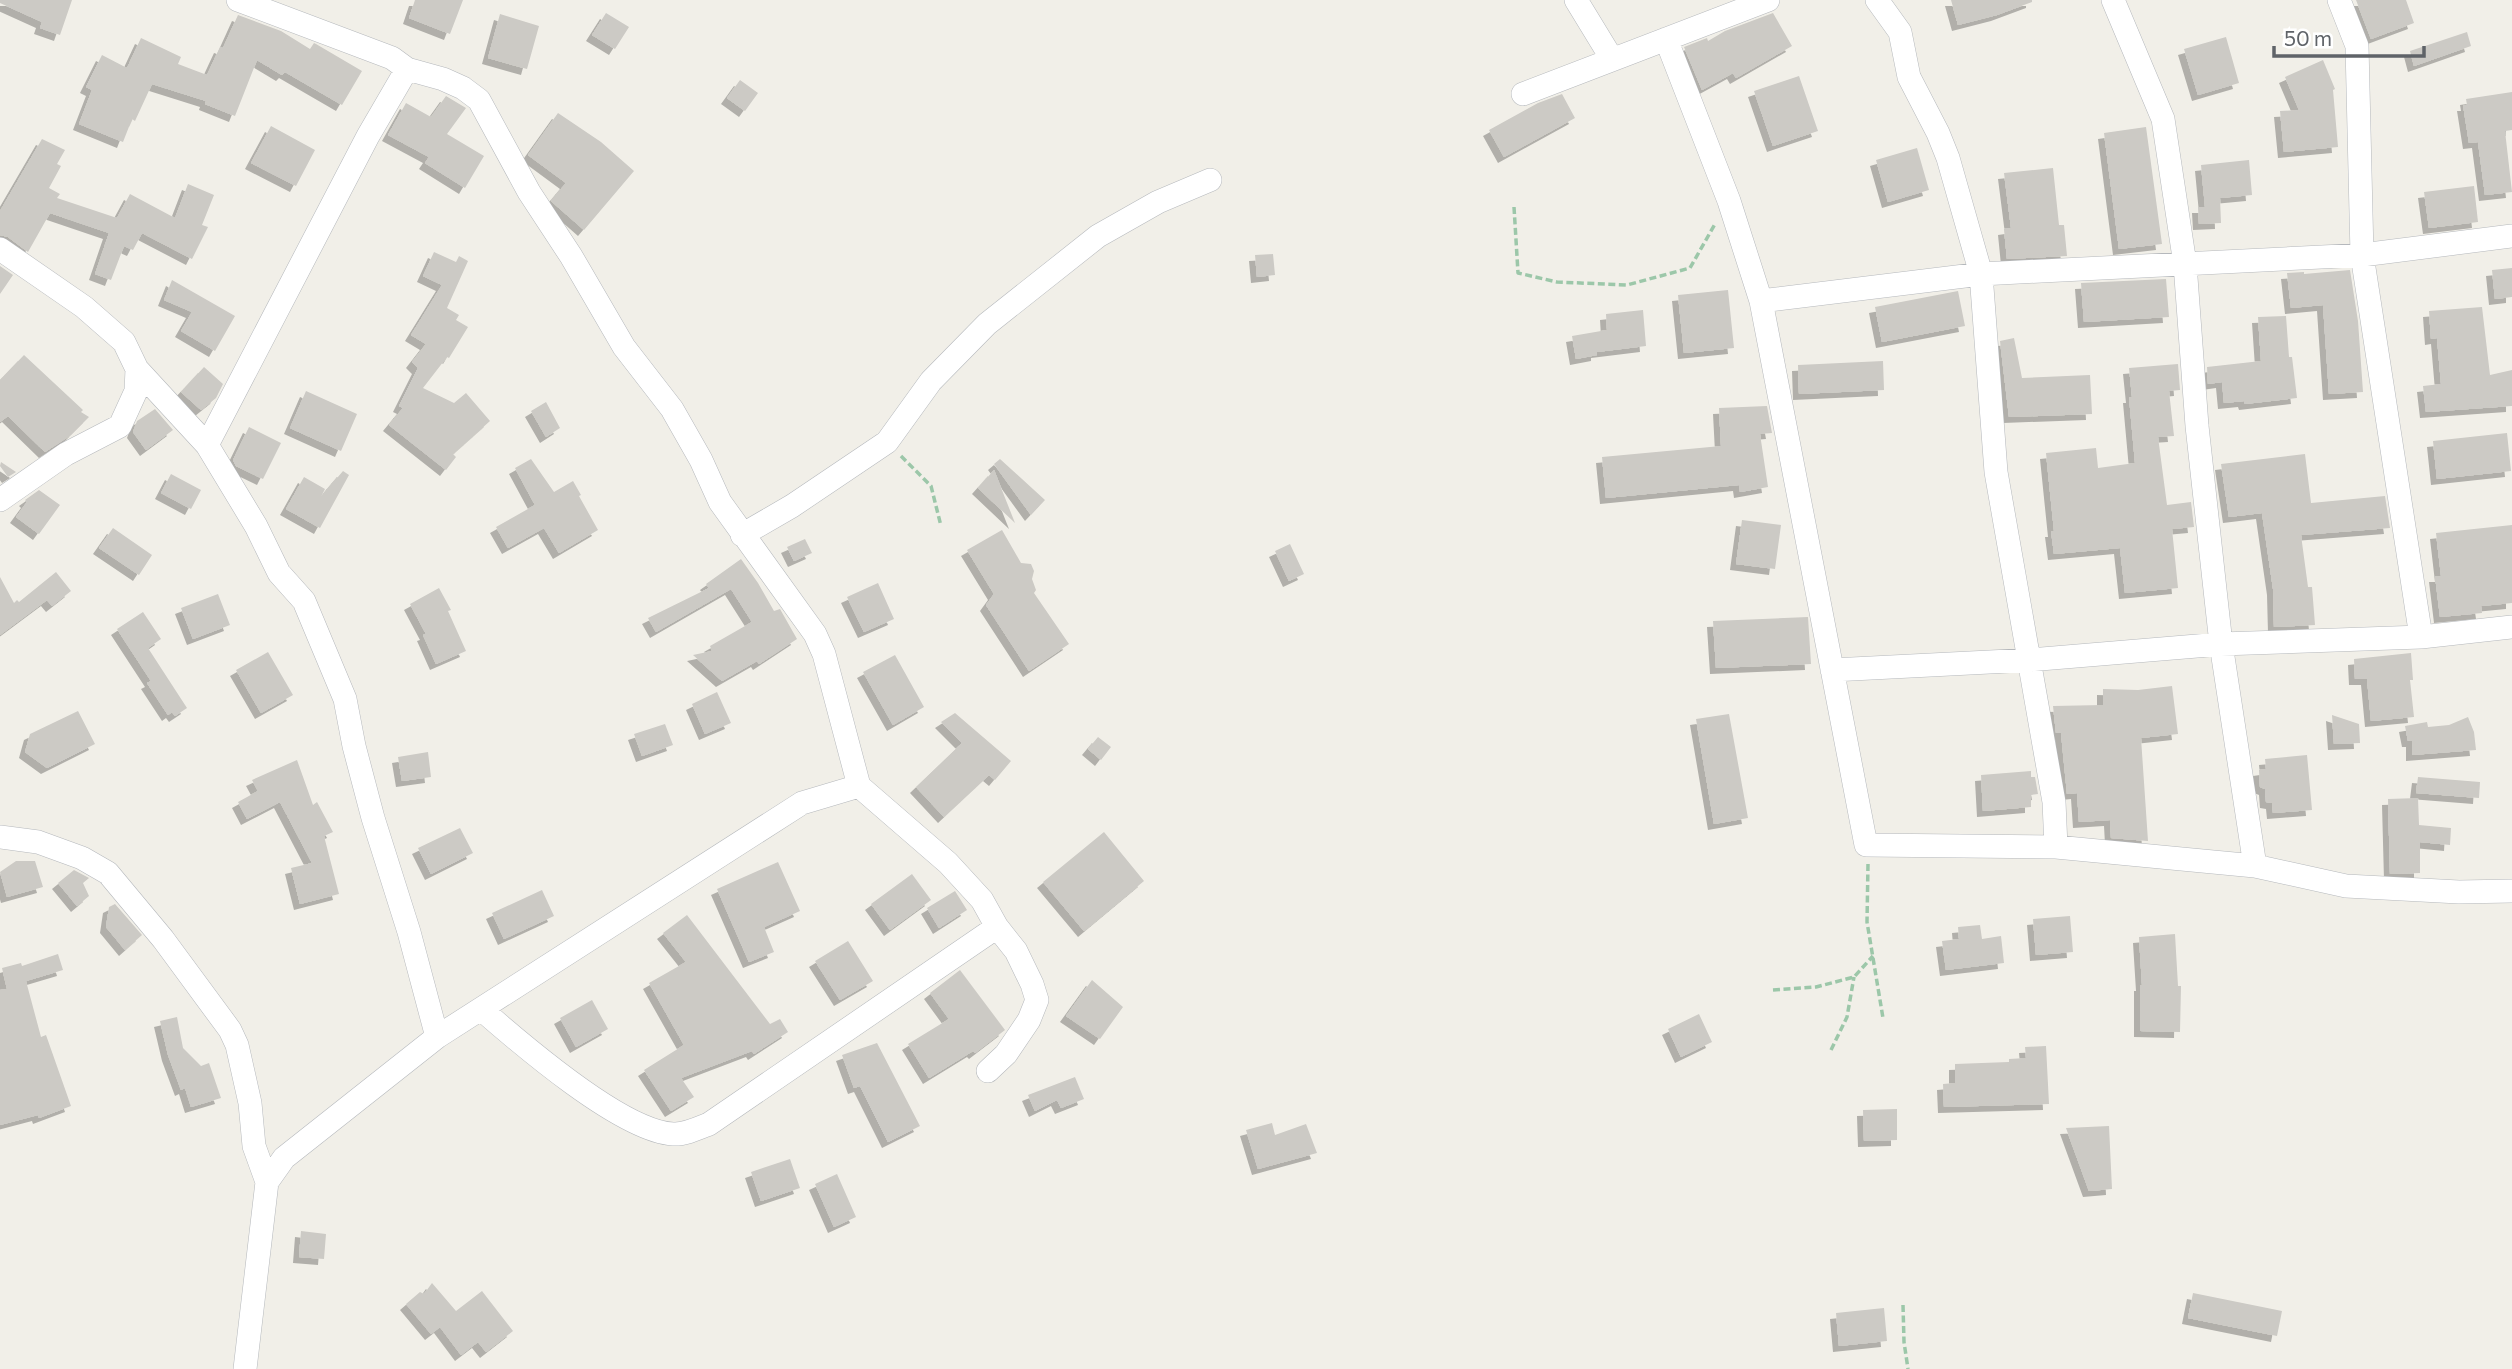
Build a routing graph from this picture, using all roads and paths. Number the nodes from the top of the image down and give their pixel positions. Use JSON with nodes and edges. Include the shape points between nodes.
{"nodes":[{"id":1,"x":1576,"y":0,"type":"edge"},
{"id":2,"x":1768,"y":0,"type":"edge"},
{"id":3,"x":1877,"y":0,"type":"edge"},
{"id":4,"x":2113,"y":0,"type":"edge"},
{"id":5,"x":2339,"y":0,"type":"edge"},
{"id":6,"x":246,"y":1,"type":"edge"},
{"id":7,"x":1666,"y":39,"type":"junction"},
{"id":8,"x":1612,"y":59,"type":"junction"},
{"id":9,"x":407,"y":69,"type":"junction"},
{"id":10,"x":1523,"y":94,"type":"dead end"},
{"id":11,"x":1210,"y":180,"type":"dead end"},
{"id":12,"x":1729,"y":201,"type":"junction"},
{"id":13,"x":1514,"y":207,"type":"dead end"},
{"id":14,"x":2512,"y":236,"type":"edge"},
{"id":15,"x":0,"y":249,"type":"edge"},
{"id":16,"x":2362,"y":256,"type":"junction"},
{"id":17,"x":2185,"y":264,"type":"junction"},
{"id":18,"x":1981,"y":274,"type":"junction"},
{"id":19,"x":1761,"y":302,"type":"junction"},
{"id":20,"x":137,"y":369,"type":"junction"},
{"id":21,"x":887,"y":442,"type":"junction"},
{"id":22,"x":207,"y":445,"type":"junction"},
{"id":23,"x":0,"y":500,"type":"edge"},
{"id":24,"x":941,"y":526,"type":"dead end"},
{"id":25,"x":742,"y":535,"type":"junction"},
{"id":26,"x":2512,"y":627,"type":"edge"},
{"id":27,"x":2421,"y":637,"type":"junction"},
{"id":28,"x":2221,"y":644,"type":"junction"},
{"id":29,"x":2029,"y":660,"type":"junction"},
{"id":30,"x":1832,"y":670,"type":"junction"},
{"id":31,"x":859,"y":786,"type":"junction"},
{"id":32,"x":0,"y":837,"type":"edge"},
{"id":33,"x":1866,"y":845,"type":"junction"},
{"id":34,"x":2056,"y":847,"type":"junction"},
{"id":35,"x":2255,"y":866,"type":"junction"},
{"id":36,"x":2512,"y":891,"type":"edge"},
{"id":37,"x":997,"y":927,"type":"junction"},
{"id":38,"x":1873,"y":956,"type":"junction"},
{"id":39,"x":1854,"y":977,"type":"junction"},
{"id":40,"x":1773,"y":990,"type":"dead end"},
{"id":41,"x":481,"y":1009,"type":"junction"},
{"id":42,"x":1883,"y":1018,"type":"dead end"},
{"id":43,"x":437,"y":1037,"type":"junction"},
{"id":44,"x":1831,"y":1050,"type":"dead end"},
{"id":45,"x":988,"y":1071,"type":"dead end"},
{"id":46,"x":267,"y":1182,"type":"junction"},
{"id":47,"x":1903,"y":1305,"type":"dead end"},
{"id":48,"x":245,"y":1369,"type":"edge"},
{"id":49,"x":1908,"y":1369,"type":"edge"}],
"edges":[{"from":1,"to":8,"type":"street"},
{"from":2,"to":7,"type":"street"},
{"from":3,"to":18,"type":"street","via":[[1900,32],[1909,77],[1948,158]]},
{"from":4,"to":17,"type":"street","via":[[2163,120]]},
{"from":5,"to":16,"type":"street","via":[[2357,46]]},
{"from":6,"to":9,"type":"street","via":[[392,58]]},
{"from":7,"to":8,"type":"street"},
{"from":7,"to":12,"type":"street"},
{"from":8,"to":10,"type":"street"},
{"from":9,"to":22,"type":"street"},
{"from":9,"to":25,"type":"street","via":[[443,79],[479,100],[528,192],[624,347],[673,409]]},
{"from":11,"to":21,"type":"street","via":[[1158,202],[1098,236],[987,324],[931,382]]},
{"from":12,"to":13,"type":"path","via":[[1690,268],[1627,285],[1557,282],[1518,273]]},
{"from":12,"to":19,"type":"street"},
{"from":14,"to":16,"type":"street"},
{"from":15,"to":20,"type":"street","via":[[100,320],[124,342]]},
{"from":16,"to":17,"type":"street"},
{"from":16,"to":27,"type":"street"},
{"from":17,"to":18,"type":"street"},
{"from":17,"to":28,"type":"street"},
{"from":18,"to":19,"type":"street"},
{"from":18,"to":29,"type":"street","via":[[1996,472]]},
{"from":19,"to":30,"type":"street"},
{"from":20,"to":22,"type":"street"},
{"from":20,"to":23,"type":"street","via":[[136,391],[120,426],[66,454]]},
{"from":21,"to":24,"type":"path","via":[[930,486]]},
{"from":21,"to":25,"type":"street"},
{"from":22,"to":43,"type":"street","via":[[257,526],[279,573],[304,601],[341,686],[370,806]]},
{"from":25,"to":31,"type":"street","via":[[824,654]]},
{"from":26,"to":27,"type":"street"},
{"from":27,"to":28,"type":"street"},
{"from":28,"to":29,"type":"street"},
{"from":28,"to":35,"type":"street"},
{"from":29,"to":30,"type":"street"},
{"from":29,"to":34,"type":"street","via":[[2054,802]]},
{"from":30,"to":33,"type":"street"},
{"from":31,"to":37,"type":"street","via":[[948,863],[982,900]]},
{"from":31,"to":41,"type":"street","via":[[802,803]]},
{"from":32,"to":46,"type":"street","via":[[38,842],[107,873],[163,939],[237,1045],[254,1146]]},
{"from":33,"to":34,"type":"street"},
{"from":33,"to":38,"type":"path","via":[[1867,922]]},
{"from":34,"to":35,"type":"street"},
{"from":35,"to":36,"type":"street","via":[[2346,886]]},
{"from":37,"to":41,"type":"street","via":[[709,1124],[676,1135],[638,1124],[578,1088]]},
{"from":37,"to":45,"type":"street","via":[[1016,951],[1037,1000],[1006,1054]]},
{"from":38,"to":39,"type":"path"},
{"from":38,"to":42,"type":"path"},
{"from":39,"to":40,"type":"path","via":[[1816,987]]},
{"from":39,"to":44,"type":"path","via":[[1847,1017]]},
{"from":41,"to":43,"type":"street"},
{"from":43,"to":46,"type":"street","via":[[284,1158]]},
{"from":46,"to":48,"type":"street"},
{"from":47,"to":49,"type":"path"}]}
